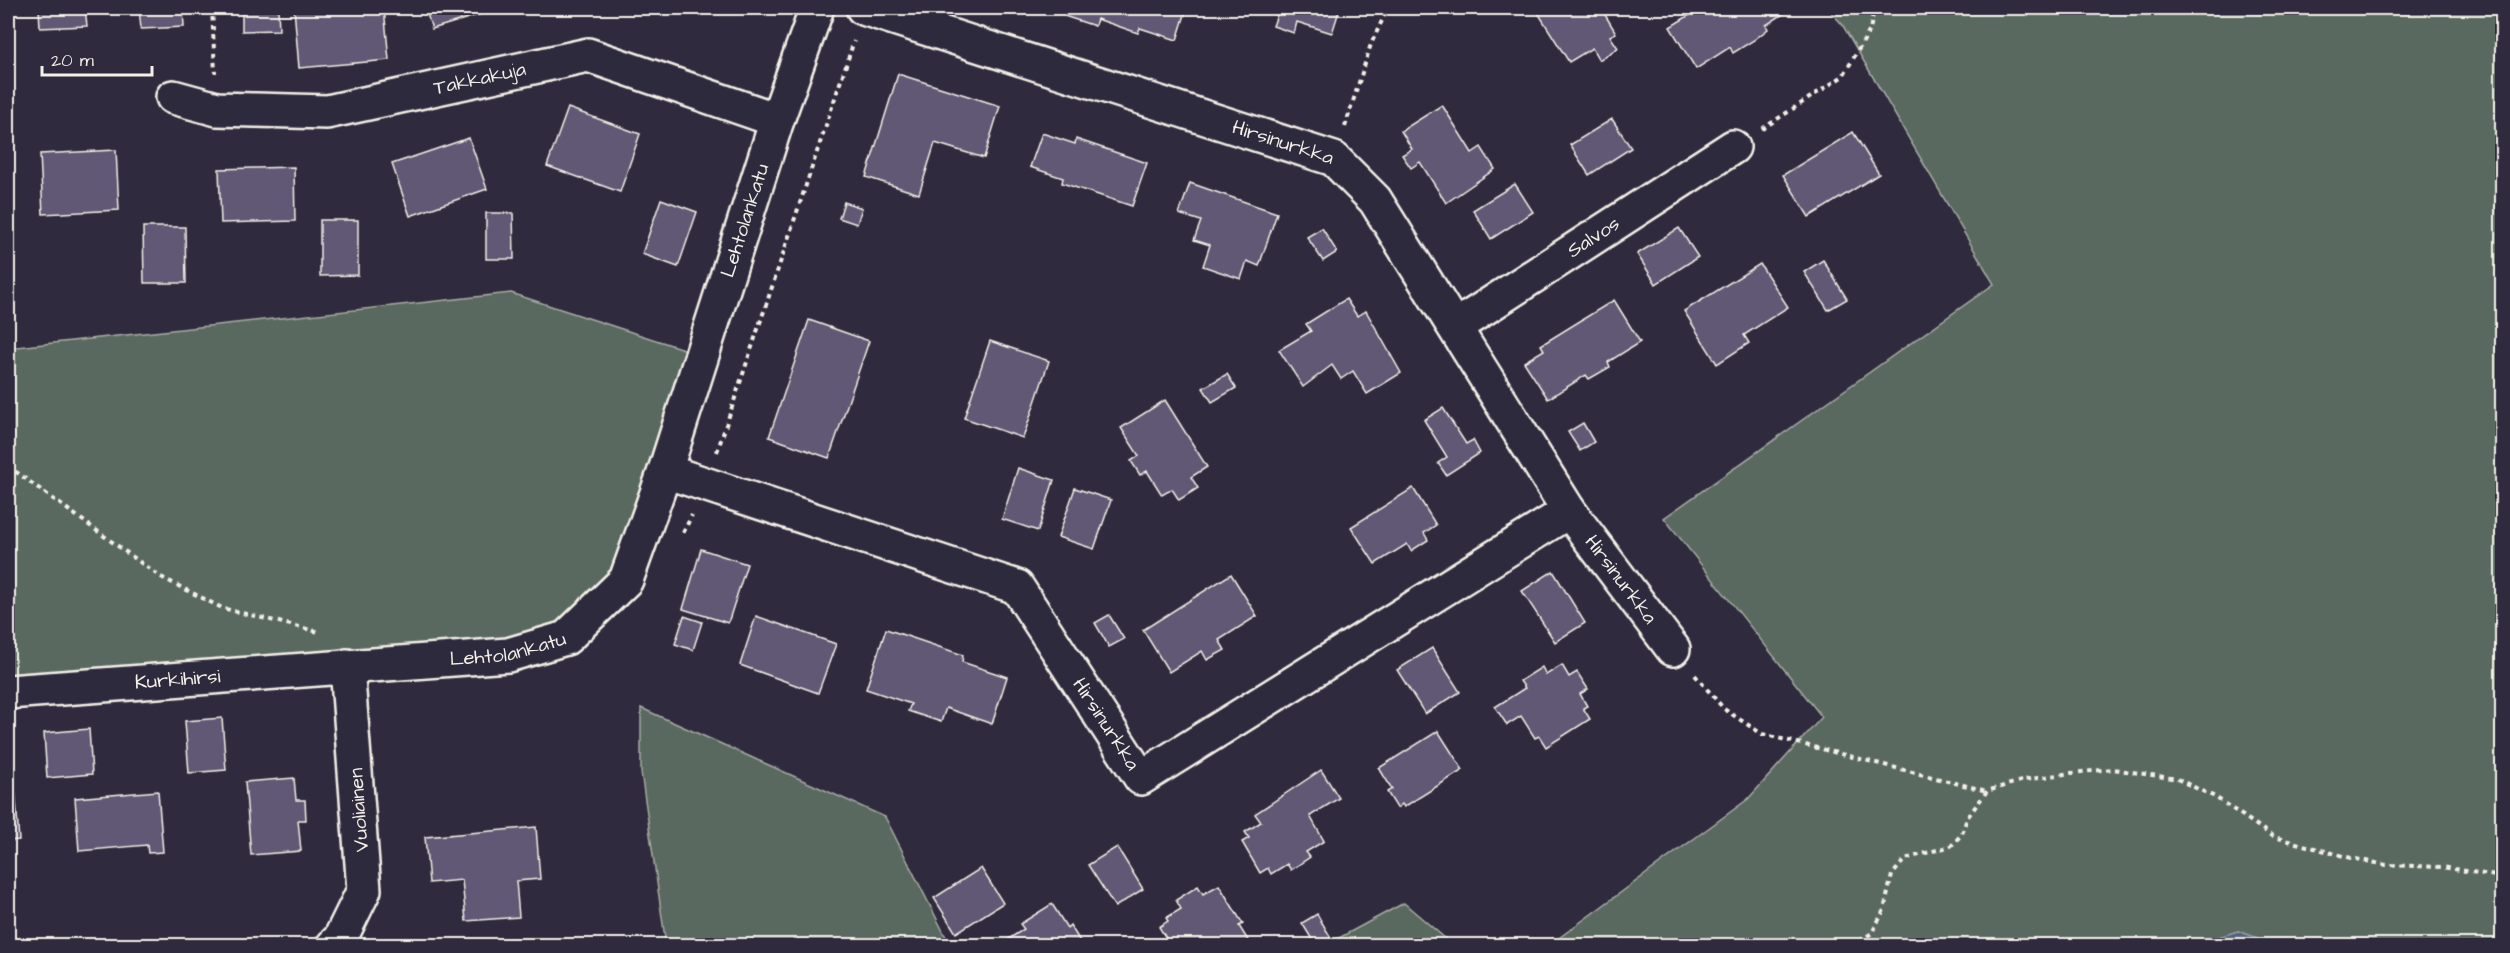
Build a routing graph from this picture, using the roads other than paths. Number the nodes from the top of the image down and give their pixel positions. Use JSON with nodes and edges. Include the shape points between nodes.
{"nodes":[{"id":1,"x":817,"y":8,"type":"edge"},
{"id":2,"x":863,"y":8,"type":"edge"},
{"id":3,"x":173,"y":97,"type":"dead end"},
{"id":4,"x":777,"y":120,"type":"junction"},
{"id":5,"x":1733,"y":147,"type":"road end"},
{"id":6,"x":1455,"y":327,"type":"junction"},
{"id":7,"x":665,"y":471,"type":"junction"},
{"id":8,"x":1569,"y":511,"type":"junction"},
{"id":9,"x":1673,"y":649,"type":"road end"},
{"id":10,"x":347,"y":666,"type":"junction"},
{"id":11,"x":8,"y":692,"type":"edge"},
{"id":12,"x":333,"y":945,"type":"edge"}],
"edges":[{"from":1,"to":4,"type":"street","name":"Lehtolankatu"},
{"from":2,"to":6,"type":"street","name":"Hirsinurkka","via":[[1334,159],[1376,200]]},
{"from":3,"to":4,"type":"street","name":"Takkakuja","via":[[217,110],[327,112],[588,55]]},
{"from":4,"to":7,"type":"street","name":"Lehtolankatu"},
{"from":5,"to":6,"type":"street","name":"Salvos"},
{"from":6,"to":8,"type":"street","name":"Hirsinurkka"},
{"from":7,"to":8,"type":"street","name":"Hirsinurkka","via":[[1017,587],[1141,778]]},
{"from":7,"to":10,"type":"street","name":"Lehtolankatu","via":[[626,580],[566,638],[508,655]]},
{"from":8,"to":9,"type":"street","name":"Hirsinurkka"},
{"from":10,"to":11,"type":"street","name":"Kurkihirsi"},
{"from":10,"to":12,"type":"street","name":"Vuoliainen","via":[[364,890],[340,939]]}]}
